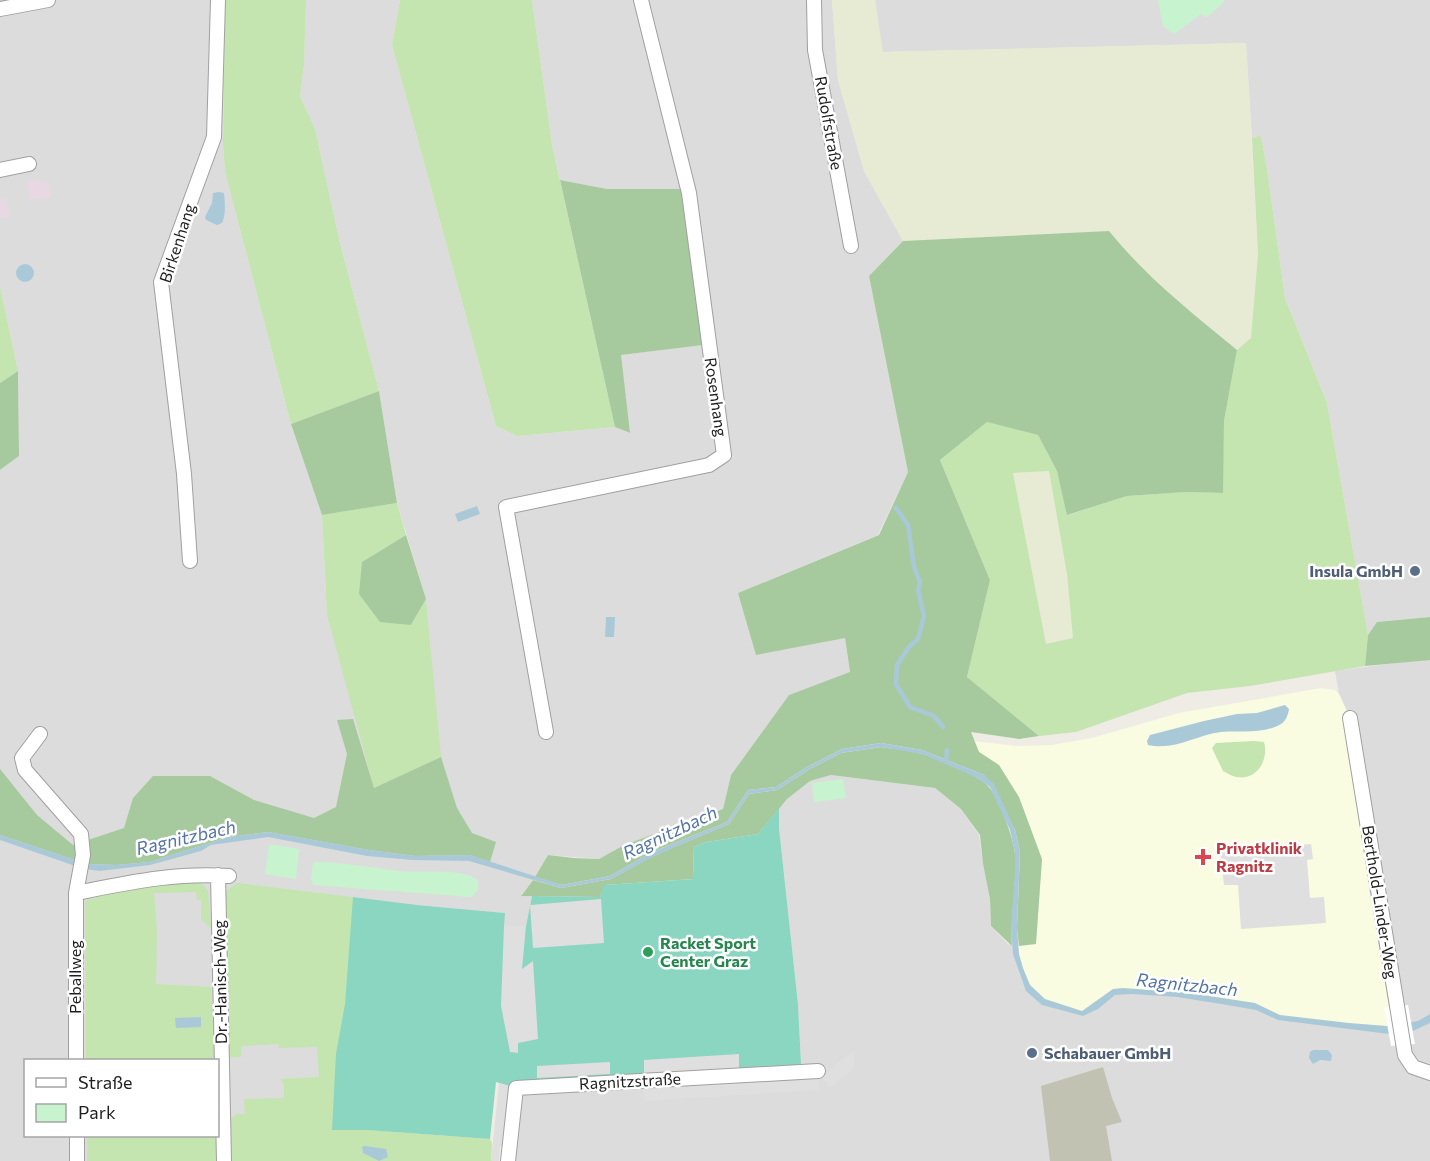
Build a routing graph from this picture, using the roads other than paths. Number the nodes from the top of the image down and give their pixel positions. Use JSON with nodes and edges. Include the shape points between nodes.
{"nodes":[{"id":1,"x":48,"y":0,"type":"edge"},
{"id":2,"x":218,"y":0,"type":"edge"},
{"id":3,"x":641,"y":0,"type":"edge"},
{"id":4,"x":814,"y":0,"type":"edge"},
{"id":5,"x":21,"y":2,"type":"edge"},
{"id":6,"x":0,"y":9,"type":"edge"},
{"id":7,"x":29,"y":164,"type":"dead end"},
{"id":8,"x":0,"y":170,"type":"edge"},
{"id":9,"x":851,"y":246,"type":"dead end"},
{"id":10,"x":189,"y":561,"type":"dead end"},
{"id":11,"x":1350,"y":718,"type":"dead end"},
{"id":12,"x":546,"y":732,"type":"dead end"},
{"id":13,"x":40,"y":734,"type":"dead end"},
{"id":14,"x":76,"y":893,"type":"junction"},
{"id":15,"x":76,"y":1059,"type":"edge"},
{"id":16,"x":818,"y":1071,"type":"dead end"},
{"id":17,"x":1430,"y":1073,"type":"edge"},
{"id":18,"x":77,"y":1137,"type":"edge"},
{"id":19,"x":77,"y":1161,"type":"edge"},
{"id":20,"x":224,"y":1161,"type":"edge"},
{"id":21,"x":508,"y":1161,"type":"edge"}],
"edges":[{"from":1,"to":5,"type":"street"},
{"from":2,"to":10,"type":"street","name":"Birkenhang","via":[[214,137],[161,282],[184,474]]},
{"from":3,"to":12,"type":"street","name":"Rosenhang","via":[[689,194],[724,455],[709,465],[506,507]]},
{"from":4,"to":9,"type":"street","name":"Rudolfstraße","via":[[815,50]]},
{"from":5,"to":6,"type":"street"},
{"from":7,"to":8,"type":"street"},
{"from":11,"to":17,"type":"street","name":"Berthold-Linder-Weg","via":[[1405,1055],[1413,1067]]},
{"from":13,"to":14,"type":"street","name":"Peballweg","via":[[22,758],[25,770],[81,834],[83,855]]},
{"from":14,"to":15,"type":"street","name":"Peballweg"},
{"from":14,"to":20,"type":"street","name":"Dr.-Hanisch-Weg","via":[[150,879],[198,874],[223,876]]},
{"from":16,"to":21,"type":"street","name":"Ragnitzstraße","via":[[516,1088]]},
{"from":18,"to":19,"type":"street"}]}
